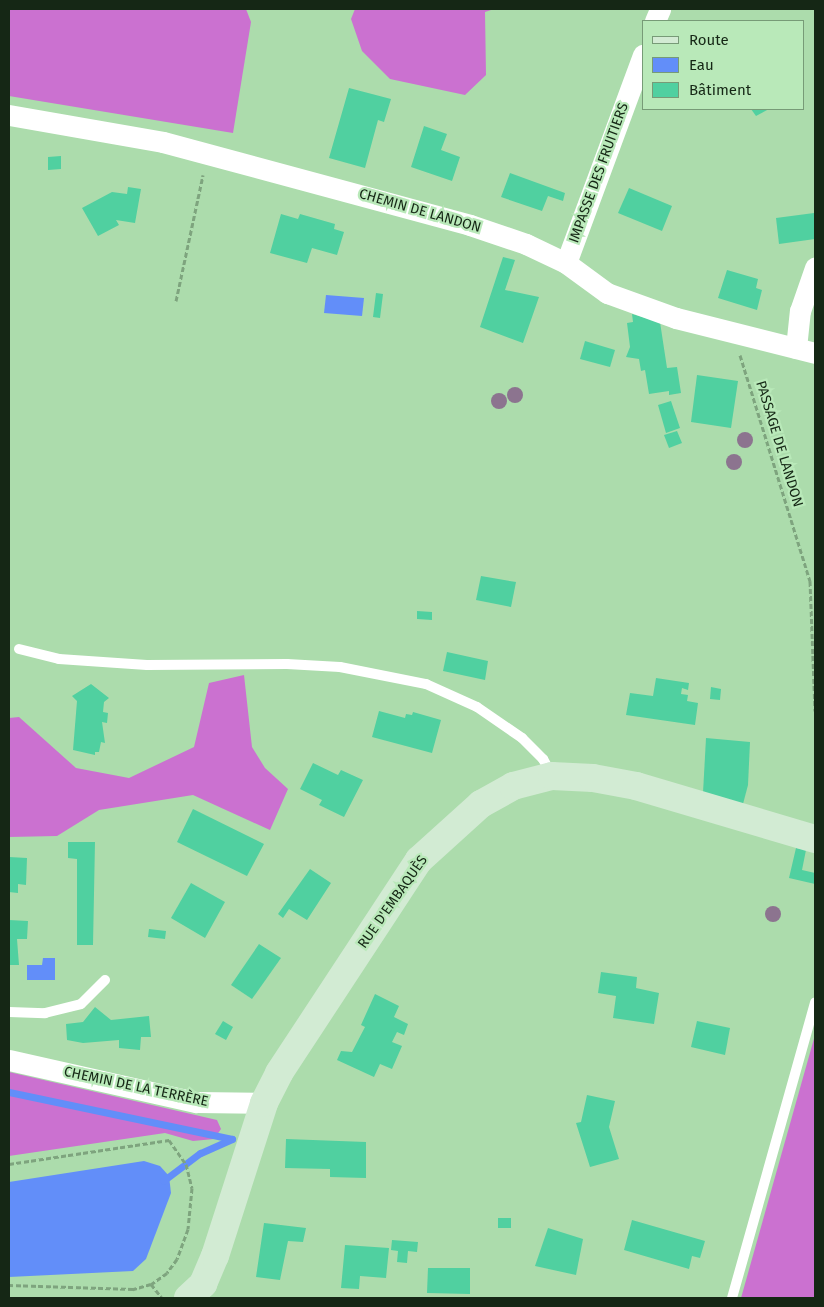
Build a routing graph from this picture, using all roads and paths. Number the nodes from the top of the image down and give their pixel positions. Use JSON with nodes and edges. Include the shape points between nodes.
{"nodes":[{"id":1,"x":642,"y":58,"type":"edge"},
{"id":2,"x":9,"y":115,"type":"edge"},
{"id":3,"x":207,"y":155,"type":"junction"},
{"id":4,"x":566,"y":263,"type":"junction"},
{"id":5,"x":815,"y":268,"type":"edge"},
{"id":6,"x":176,"y":301,"type":"dead end"},
{"id":7,"x":733,"y":333,"type":"junction"},
{"id":8,"x":806,"y":351,"type":"edge"},
{"id":9,"x":19,"y":649,"type":"dead end"},
{"id":10,"x":815,"y":711,"type":"edge"},
{"id":11,"x":552,"y":776,"type":"junction"},
{"id":12,"x":815,"y":839,"type":"edge"},
{"id":13,"x":106,"y":980,"type":"dead end"},
{"id":14,"x":815,"y":1002,"type":"edge"},
{"id":15,"x":9,"y":1012,"type":"edge"},
{"id":16,"x":9,"y":1060,"type":"edge"},
{"id":17,"x":264,"y":1103,"type":"junction"},
{"id":18,"x":9,"y":1164,"type":"edge"},
{"id":19,"x":151,"y":1284,"type":"junction"},
{"id":20,"x":9,"y":1285,"type":"edge"},
{"id":21,"x":162,"y":1298,"type":"edge"},
{"id":22,"x":188,"y":1298,"type":"edge"},
{"id":23,"x":732,"y":1298,"type":"edge"}],
"edges":[{"from":1,"to":4,"type":"street","name":"IMPASSE DES FRUITIERS"},
{"from":2,"to":3,"type":"street","name":"CHEMIN DE LANDON","via":[[163,142]]},
{"from":3,"to":4,"type":"street","name":"CHEMIN DE LANDON","via":[[470,225],[526,244]]},
{"from":3,"to":6,"type":"path"},
{"from":4,"to":7,"type":"street","name":"CHEMIN DE LANDON","via":[[607,293],[676,318]]},
{"from":5,"to":8,"type":"street","via":[[800,311]]},
{"from":7,"to":8,"type":"street","name":"CHEMIN DE LANDON"},
{"from":7,"to":10,"type":"path","name":"PASSAGE DE LANDON","via":[[810,581]]},
{"from":9,"to":11,"type":"lane","via":[[59,659],[137,664],[340,667],[426,684],[477,707],[522,738],[543,759]]},
{"from":11,"to":12,"type":"street","name":"RUE D'EMBAQUÈS","via":[[593,778],[636,786]]},
{"from":11,"to":17,"type":"street","name":"RUE D'EMBAQUÈS","via":[[513,786],[481,804],[419,860],[290,1056]]},
{"from":13,"to":15,"type":"lane","via":[[80,1004],[45,1013]]},
{"from":14,"to":23,"type":"lane"},
{"from":16,"to":17,"type":"street","name":"CHEMIN DE LA TERRÈRE","via":[[196,1102]]},
{"from":17,"to":22,"type":"street","name":"RUE D'EMBAQUÈS","via":[[215,1256],[203,1284]]},
{"from":18,"to":19,"type":"path","via":[[169,1140],[186,1164],[192,1188],[192,1208],[177,1259],[167,1273]]},
{"from":19,"to":20,"type":"path","via":[[133,1289]]},
{"from":19,"to":21,"type":"path"}]}
